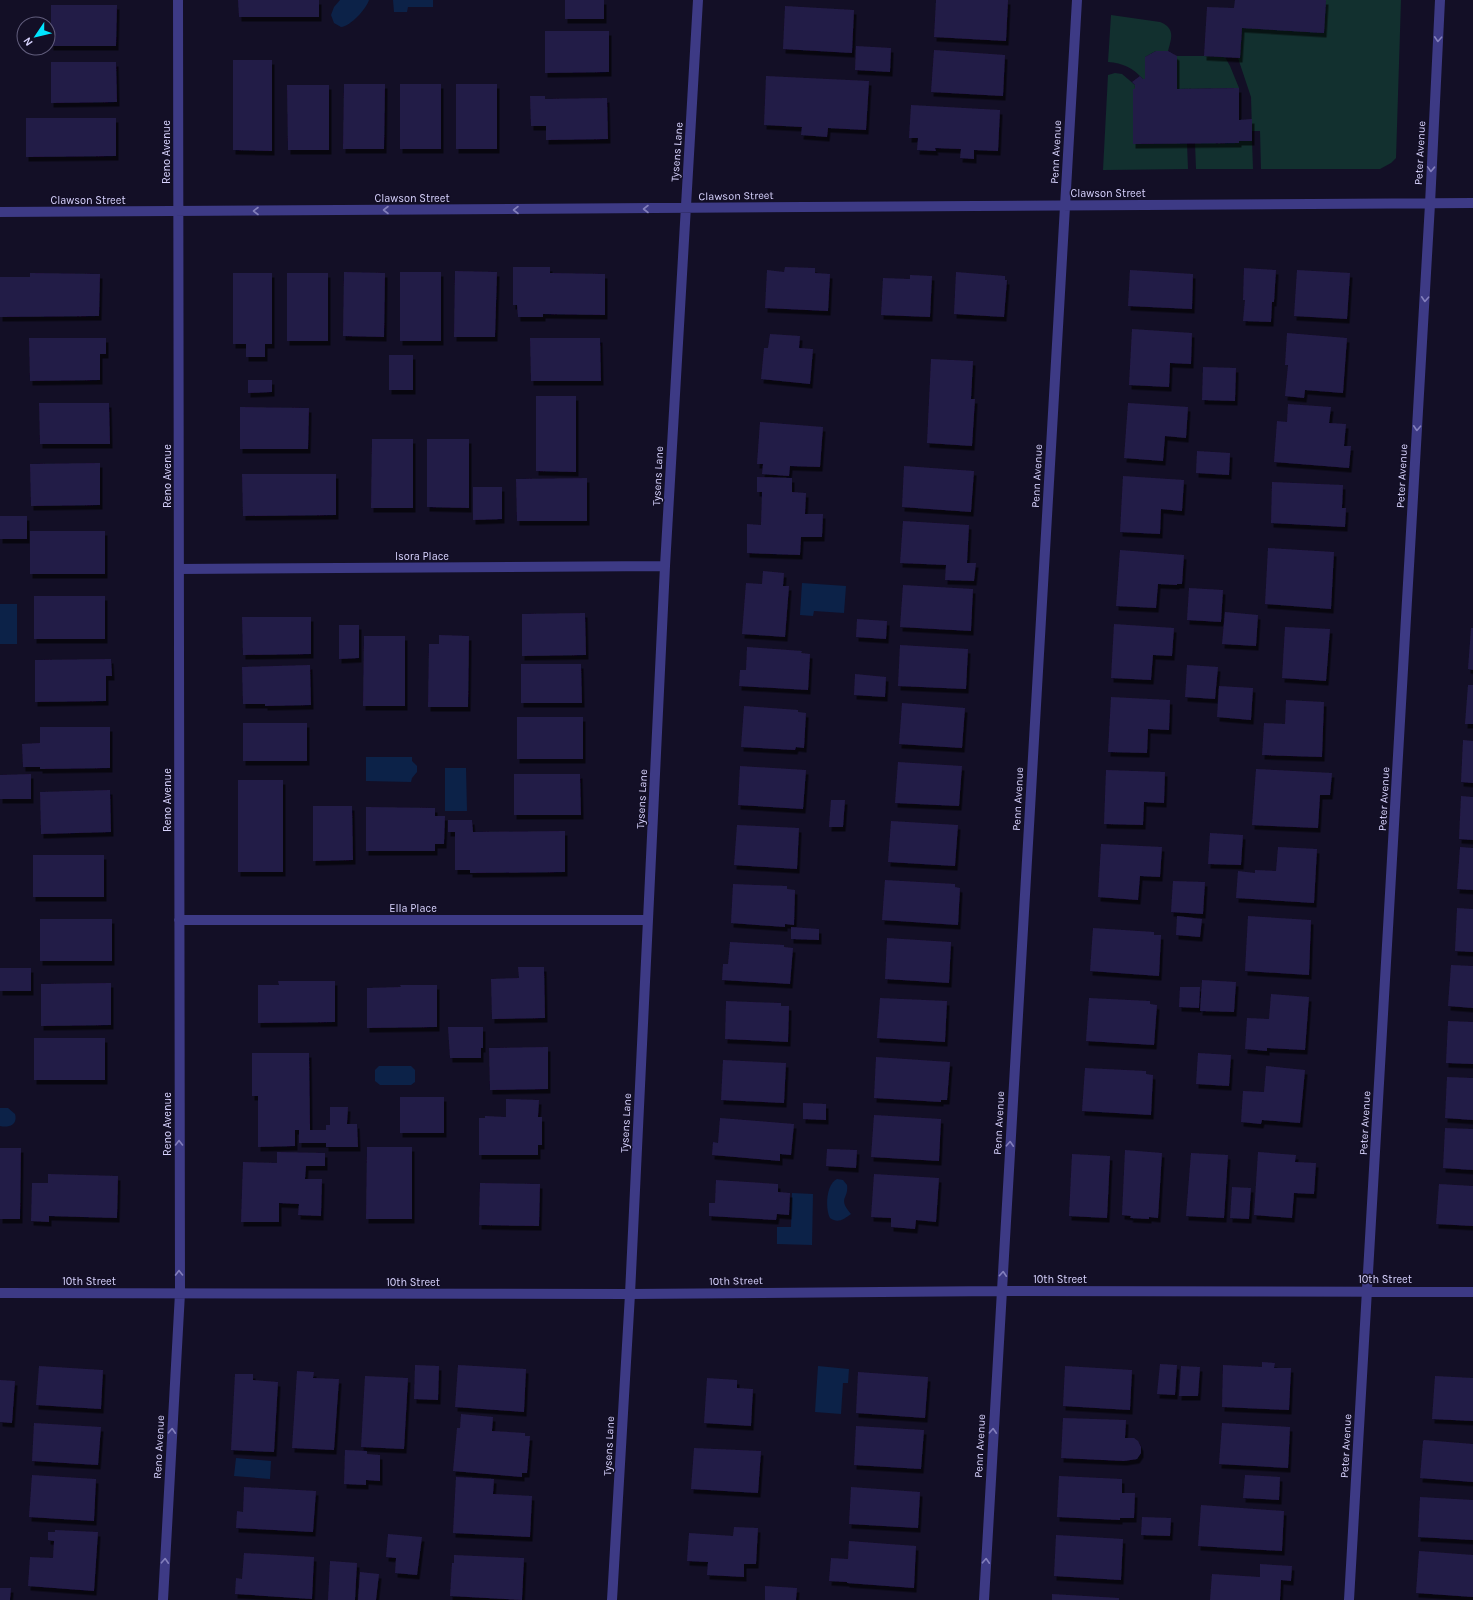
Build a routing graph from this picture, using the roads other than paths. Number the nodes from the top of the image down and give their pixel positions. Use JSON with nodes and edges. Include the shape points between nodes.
{"nodes":[{"id":1,"x":178,"y":0,"type":"edge"},
{"id":2,"x":698,"y":0,"type":"edge"},
{"id":3,"x":1076,"y":0,"type":"edge"},
{"id":4,"x":1440,"y":0,"type":"edge"},
{"id":5,"x":1473,"y":203,"type":"edge"},
{"id":6,"x":1430,"y":204,"type":"junction"},
{"id":7,"x":1065,"y":205,"type":"junction"},
{"id":8,"x":685,"y":209,"type":"junction"},
{"id":9,"x":0,"y":212,"type":"edge"},
{"id":10,"x":178,"y":212,"type":"junction"},
{"id":11,"x":665,"y":566,"type":"junction"},
{"id":12,"x":179,"y":569,"type":"junction"},
{"id":13,"x":179,"y":920,"type":"junction"},
{"id":14,"x":648,"y":920,"type":"junction"},
{"id":15,"x":1001,"y":1291,"type":"junction"},
{"id":16,"x":1367,"y":1291,"type":"junction"},
{"id":17,"x":1473,"y":1292,"type":"edge"},
{"id":18,"x":0,"y":1293,"type":"edge"},
{"id":19,"x":180,"y":1293,"type":"junction"},
{"id":20,"x":630,"y":1294,"type":"junction"},
{"id":21,"x":162,"y":1600,"type":"edge"},
{"id":22,"x":612,"y":1600,"type":"edge"},
{"id":23,"x":984,"y":1600,"type":"edge"},
{"id":24,"x":1349,"y":1600,"type":"edge"}],
"edges":[{"from":1,"to":10,"type":"street","name":"Reno Avenue"},
{"from":2,"to":8,"type":"street","name":"Tysens Lane"},
{"from":3,"to":7,"type":"street","name":"Penn Avenue"},
{"from":4,"to":6,"type":"street","name":"Peter Avenue","one_way":true},
{"from":5,"to":6,"type":"street","name":"Clawson Street"},
{"from":6,"to":7,"type":"street","name":"Clawson Street"},
{"from":6,"to":16,"type":"street","name":"Peter Avenue","one_way":true},
{"from":7,"to":8,"type":"street","name":"Clawson Street"},
{"from":15,"to":7,"type":"street","name":"Penn Avenue","one_way":true},
{"from":8,"to":10,"type":"street","name":"Clawson Street","one_way":true},
{"from":8,"to":11,"type":"street","name":"Tysens Lane"},
{"from":9,"to":10,"type":"street","name":"Clawson Street"},
{"from":10,"to":12,"type":"street","name":"Reno Avenue"},
{"from":11,"to":12,"type":"street","name":"Isora Place"},
{"from":11,"to":14,"type":"street","name":"Tysens Lane"},
{"from":12,"to":13,"type":"street","name":"Reno Avenue"},
{"from":13,"to":14,"type":"street","name":"Ella Place"},
{"from":19,"to":13,"type":"street","name":"Reno Avenue","one_way":true},
{"from":14,"to":20,"type":"street","name":"Tysens Lane"},
{"from":15,"to":16,"type":"street","name":"10th Street"},
{"from":15,"to":20,"type":"street","name":"10th Street"},
{"from":23,"to":15,"type":"street","name":"Penn Avenue","one_way":true},
{"from":16,"to":17,"type":"street","name":"10th Street"},
{"from":16,"to":24,"type":"street","name":"Peter Avenue"},
{"from":18,"to":19,"type":"street","name":"10th Street"},
{"from":19,"to":20,"type":"street","name":"10th Street"},
{"from":21,"to":19,"type":"street","name":"Reno Avenue","one_way":true},
{"from":20,"to":22,"type":"street","name":"Tysens Lane"}]}
